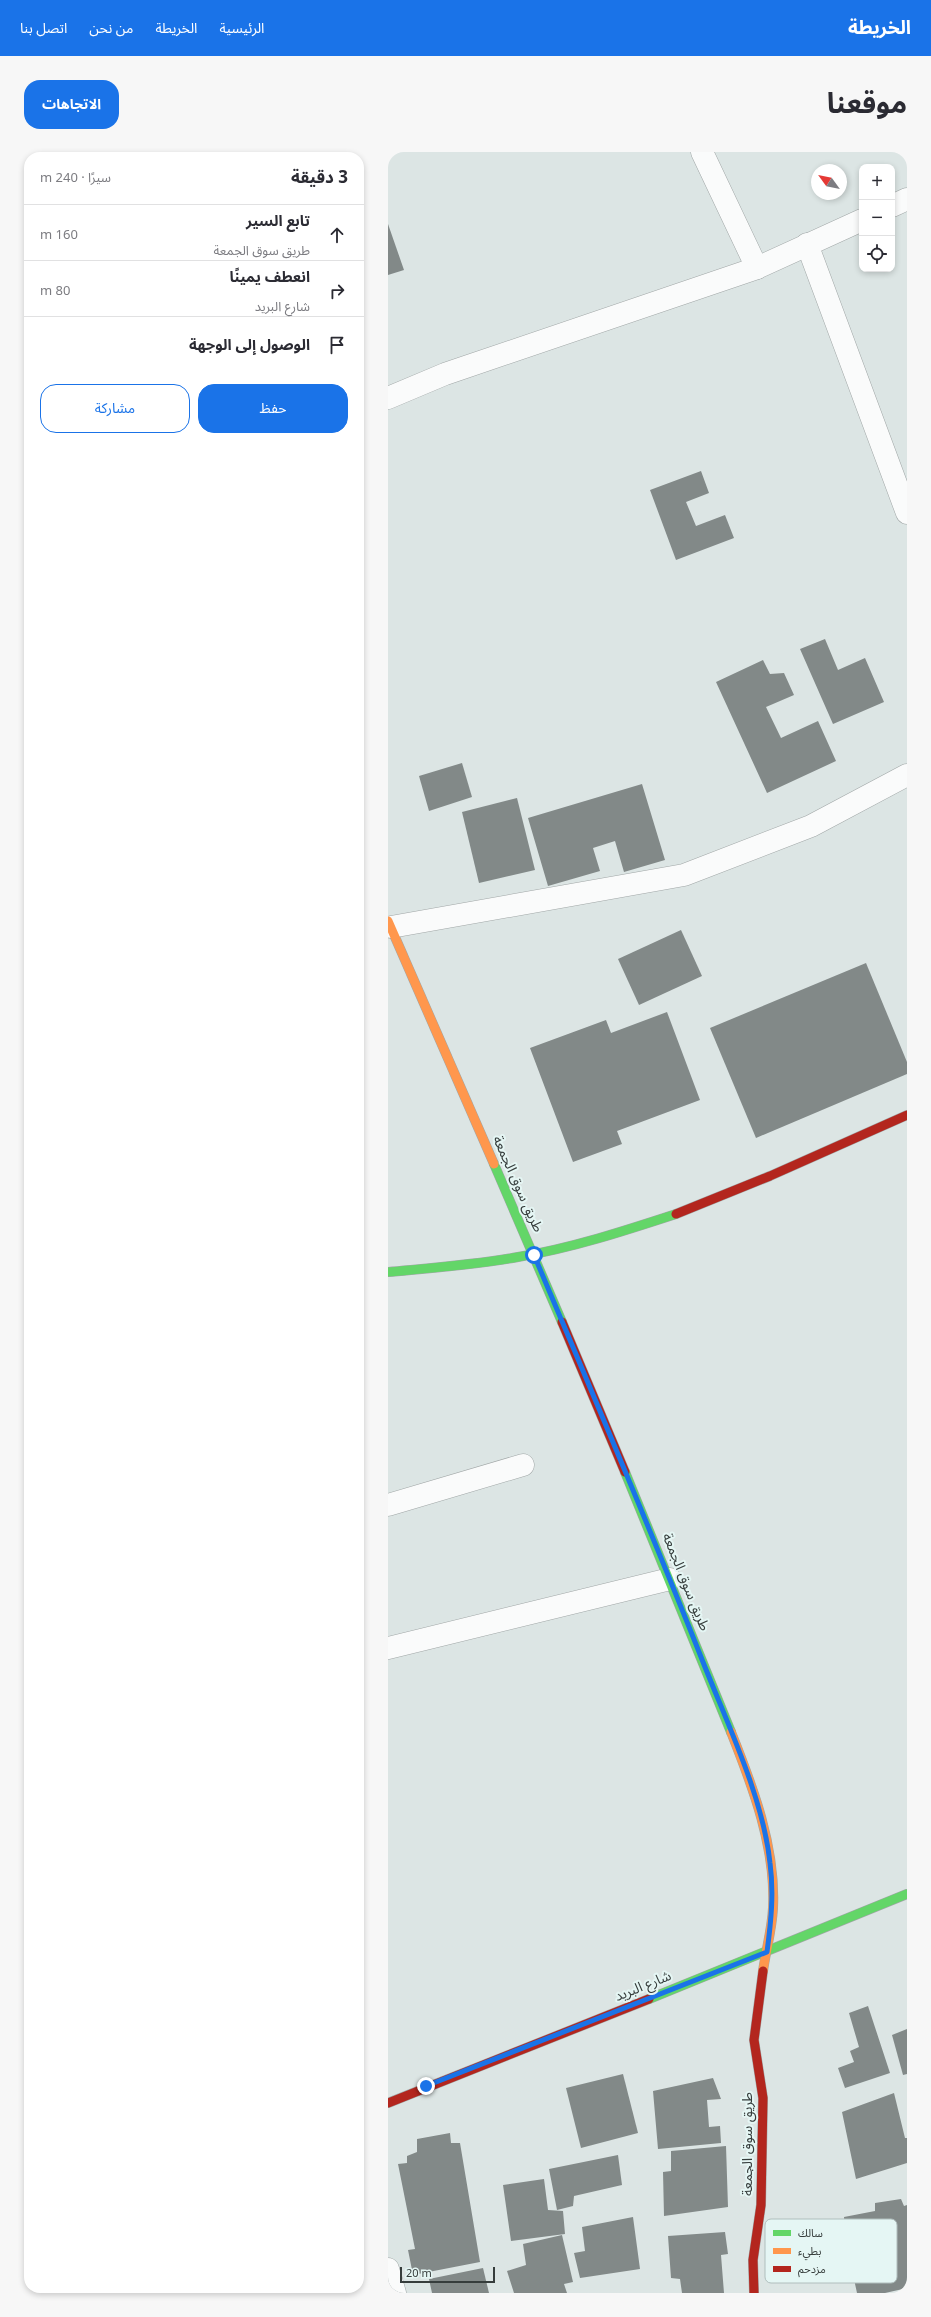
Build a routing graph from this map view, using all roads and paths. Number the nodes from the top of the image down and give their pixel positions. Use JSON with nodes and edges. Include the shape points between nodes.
{"nodes":[{"id":1,"x":702,"y":152,"type":"edge"},
{"id":2,"x":907,"y":199,"type":"edge"},
{"id":3,"x":895,"y":205,"type":"edge"},
{"id":4,"x":859,"y":221,"type":"edge"},
{"id":5,"x":807,"y":244,"type":"junction"},
{"id":6,"x":757,"y":268,"type":"junction"},
{"id":7,"x":388,"y":398,"type":"edge"},
{"id":8,"x":907,"y":513,"type":"edge"},
{"id":9,"x":907,"y":775,"type":"edge"},
{"id":10,"x":389,"y":924,"type":"edge"},
{"id":11,"x":907,"y":1115,"type":"edge"},
{"id":12,"x":534,"y":1255,"type":"junction"},
{"id":13,"x":388,"y":1272,"type":"edge"},
{"id":14,"x":523,"y":1465,"type":"dead end"},
{"id":15,"x":388,"y":1505,"type":"edge"},
{"id":16,"x":670,"y":1579,"type":"junction"},
{"id":17,"x":388,"y":1648,"type":"edge"},
{"id":18,"x":907,"y":1894,"type":"edge"},
{"id":19,"x":767,"y":1952,"type":"junction"},
{"id":20,"x":388,"y":2103,"type":"edge"},
{"id":21,"x":388,"y":2269,"type":"edge"},
{"id":22,"x":395,"y":2293,"type":"edge"},
{"id":23,"x":754,"y":2293,"type":"edge"}],
"edges":[{"from":1,"to":6,"type":"street"},
{"from":2,"to":3,"type":"street"},
{"from":4,"to":5,"type":"street"},
{"from":5,"to":6,"type":"street"},
{"from":5,"to":8,"type":"street"},
{"from":6,"to":7,"type":"street","via":[[445,374]]},
{"from":9,"to":10,"type":"street","via":[[811,826],[684,875]]},
{"from":10,"to":12,"type":"street","name":"طريق سوق الجمعة"},
{"from":11,"to":12,"type":"street","via":[[698,1206],[606,1236]]},
{"from":12,"to":13,"type":"street"},
{"from":12,"to":16,"type":"street","name":"طريق سوق الجمعة"},
{"from":14,"to":15,"type":"street"},
{"from":16,"to":17,"type":"street"},
{"from":16,"to":19,"type":"street","name":"طريق سوق الجمعة","via":[[746,1770],[761,1819],[770,1862],[773,1908]]},
{"from":18,"to":19,"type":"street","name":"شارع البريد"},
{"from":19,"to":20,"type":"street","name":"شارع البريد"},
{"from":19,"to":23,"type":"street","name":"طريق سوق الجمعة","via":[[754,2040],[763,2098],[761,2205],[753,2260]]},
{"from":21,"to":22,"type":"street"}]}
